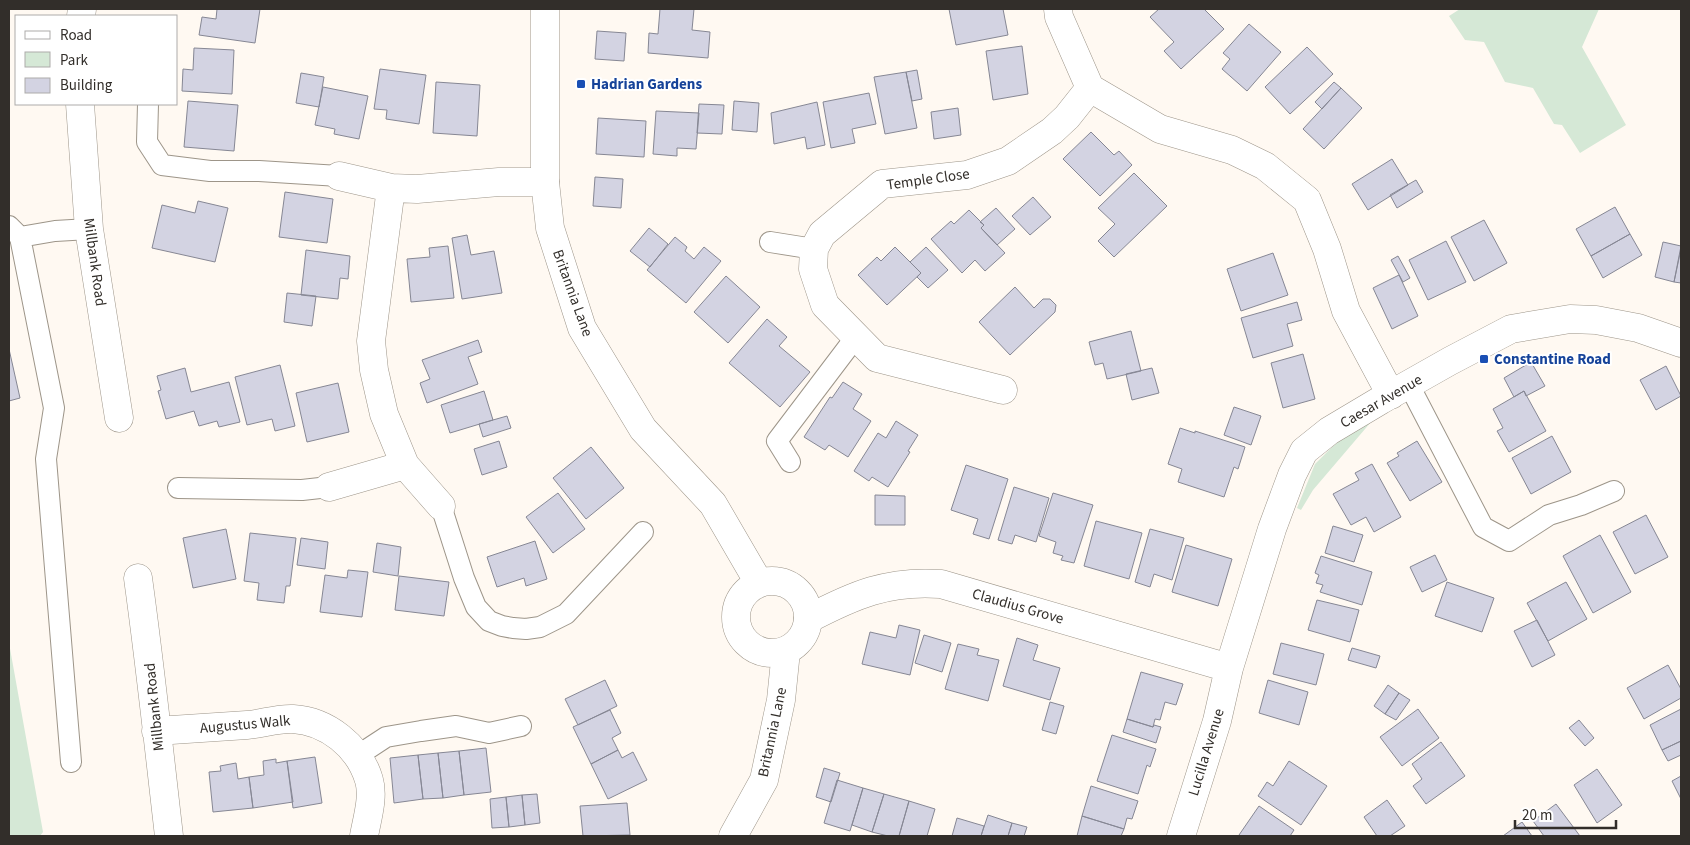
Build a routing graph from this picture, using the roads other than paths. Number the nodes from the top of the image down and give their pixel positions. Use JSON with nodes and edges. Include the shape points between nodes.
{"nodes":[{"id":1,"x":545,"y":9,"type":"edge"},
{"id":2,"x":1058,"y":9,"type":"edge"},
{"id":3,"x":1090,"y":88,"type":"junction"},
{"id":4,"x":80,"y":105,"type":"edge"},
{"id":5,"x":148,"y":105,"type":"edge"},
{"id":6,"x":339,"y":176,"type":"joint"},
{"id":7,"x":545,"y":182,"type":"junction"},
{"id":8,"x":391,"y":188,"type":"junction"},
{"id":9,"x":89,"y":229,"type":"junction"},
{"id":10,"x":14,"y":232,"type":"edge"},
{"id":11,"x":770,"y":242,"type":"dead end"},
{"id":12,"x":814,"y":249,"type":"junction"},
{"id":13,"x":855,"y":338,"type":"junction"},
{"id":14,"x":1681,"y":343,"type":"edge"},
{"id":15,"x":1003,"y":390,"type":"dead end"},
{"id":16,"x":1400,"y":390,"type":"junction"},
{"id":17,"x":120,"y":418,"type":"dead end"},
{"id":18,"x":790,"y":462,"type":"dead end"},
{"id":19,"x":405,"y":466,"type":"junction"},
{"id":20,"x":329,"y":487,"type":"joint"},
{"id":21,"x":178,"y":488,"type":"dead end"},
{"id":22,"x":1614,"y":491,"type":"dead end"},
{"id":23,"x":440,"y":506,"type":"joint"},
{"id":24,"x":642,"y":532,"type":"dead end"},
{"id":25,"x":138,"y":578,"type":"dead end"},
{"id":26,"x":759,"y":583,"type":"junction"},
{"id":27,"x":808,"y":619,"type":"junction"},
{"id":28,"x":786,"y":651,"type":"junction"},
{"id":29,"x":1229,"y":668,"type":"junction"},
{"id":30,"x":521,"y":726,"type":"dead end"},
{"id":31,"x":156,"y":732,"type":"junction"},
{"id":32,"x":357,"y":756,"type":"junction"},
{"id":33,"x":72,"y":762,"type":"dead end"},
{"id":34,"x":169,"y":836,"type":"edge"},
{"id":35,"x":364,"y":836,"type":"edge"},
{"id":36,"x":733,"y":836,"type":"edge"},
{"id":37,"x":1180,"y":836,"type":"edge"}],
"edges":[{"from":1,"to":7,"type":"street","name":"Britannia Lane"},
{"from":2,"to":3,"type":"street"},
{"from":3,"to":12,"type":"street","name":"Temple Close","via":[[1052,132],[1008,161],[966,175],[882,184],[822,234]]},
{"from":3,"to":16,"type":"street","via":[[1160,130],[1232,150],[1265,166],[1307,200],[1327,249],[1346,311]]},
{"from":4,"to":9,"type":"street","name":"Millbank Road"},
{"from":5,"to":6,"type":"lane","via":[[147,142],[162,165],[210,171]]},
{"from":6,"to":8,"type":"street"},
{"from":7,"to":8,"type":"street"},
{"from":7,"to":26,"type":"street","name":"Britannia Lane","via":[[550,228],[582,328],[643,429],[713,504]]},
{"from":8,"to":19,"type":"street","via":[[372,341],[374,370],[384,414]]},
{"from":9,"to":10,"type":"lane"},
{"from":9,"to":17,"type":"street","name":"Millbank Road"},
{"from":10,"to":33,"type":"lane","via":[[54,408],[46,459]]},
{"from":11,"to":12,"type":"lane"},
{"from":12,"to":13,"type":"street","via":[[813,269],[825,305]]},
{"from":13,"to":15,"type":"street","via":[[877,358]]},
{"from":13,"to":18,"type":"lane","via":[[777,441]]},
{"from":14,"to":16,"type":"street","name":"Caesar Avenue","via":[[1638,328],[1596,320],[1570,319],[1512,328]]},
{"from":16,"to":22,"type":"lane","via":[[1483,526],[1509,541],[1549,515]]},
{"from":16,"to":29,"type":"street","name":"Caesar Avenue","via":[[1329,431],[1304,451],[1272,529]]},
{"from":19,"to":20,"type":"street"},
{"from":19,"to":23,"type":"street"},
{"from":20,"to":21,"type":"lane","via":[[302,490]]},
{"from":23,"to":24,"type":"lane","via":[[476,607],[489,620],[502,626],[526,630],[566,614]]},
{"from":25,"to":31,"type":"street","name":"Millbank Road","via":[[151,667]]},
{"from":26,"to":27,"type":"street","via":[[785,583],[796,590],[804,601]]},
{"from":26,"to":28,"type":"street","via":[[746,591],[738,602],[736,623],[740,635],[748,645],[761,652],[774,654]]},
{"from":27,"to":28,"type":"street","via":[[801,639]]},
{"from":27,"to":29,"type":"street","name":"Claudius Grove","via":[[842,601],[890,585],[941,584]]},
{"from":28,"to":36,"type":"street","name":"Britannia Lane","via":[[781,700],[764,780]]},
{"from":29,"to":37,"type":"street","name":"Lucilla Avenue","via":[[1217,722]]},
{"from":30,"to":32,"type":"lane","via":[[489,733],[456,726],[421,731],[386,738]]},
{"from":31,"to":32,"type":"street","name":"Augustus Walk","via":[[292,719],[322,726],[342,738]]},
{"from":31,"to":34,"type":"street","name":"Millbank Road"},
{"from":32,"to":35,"type":"street","name":"Augustus Walk","via":[[369,780],[370,806]]}]}
